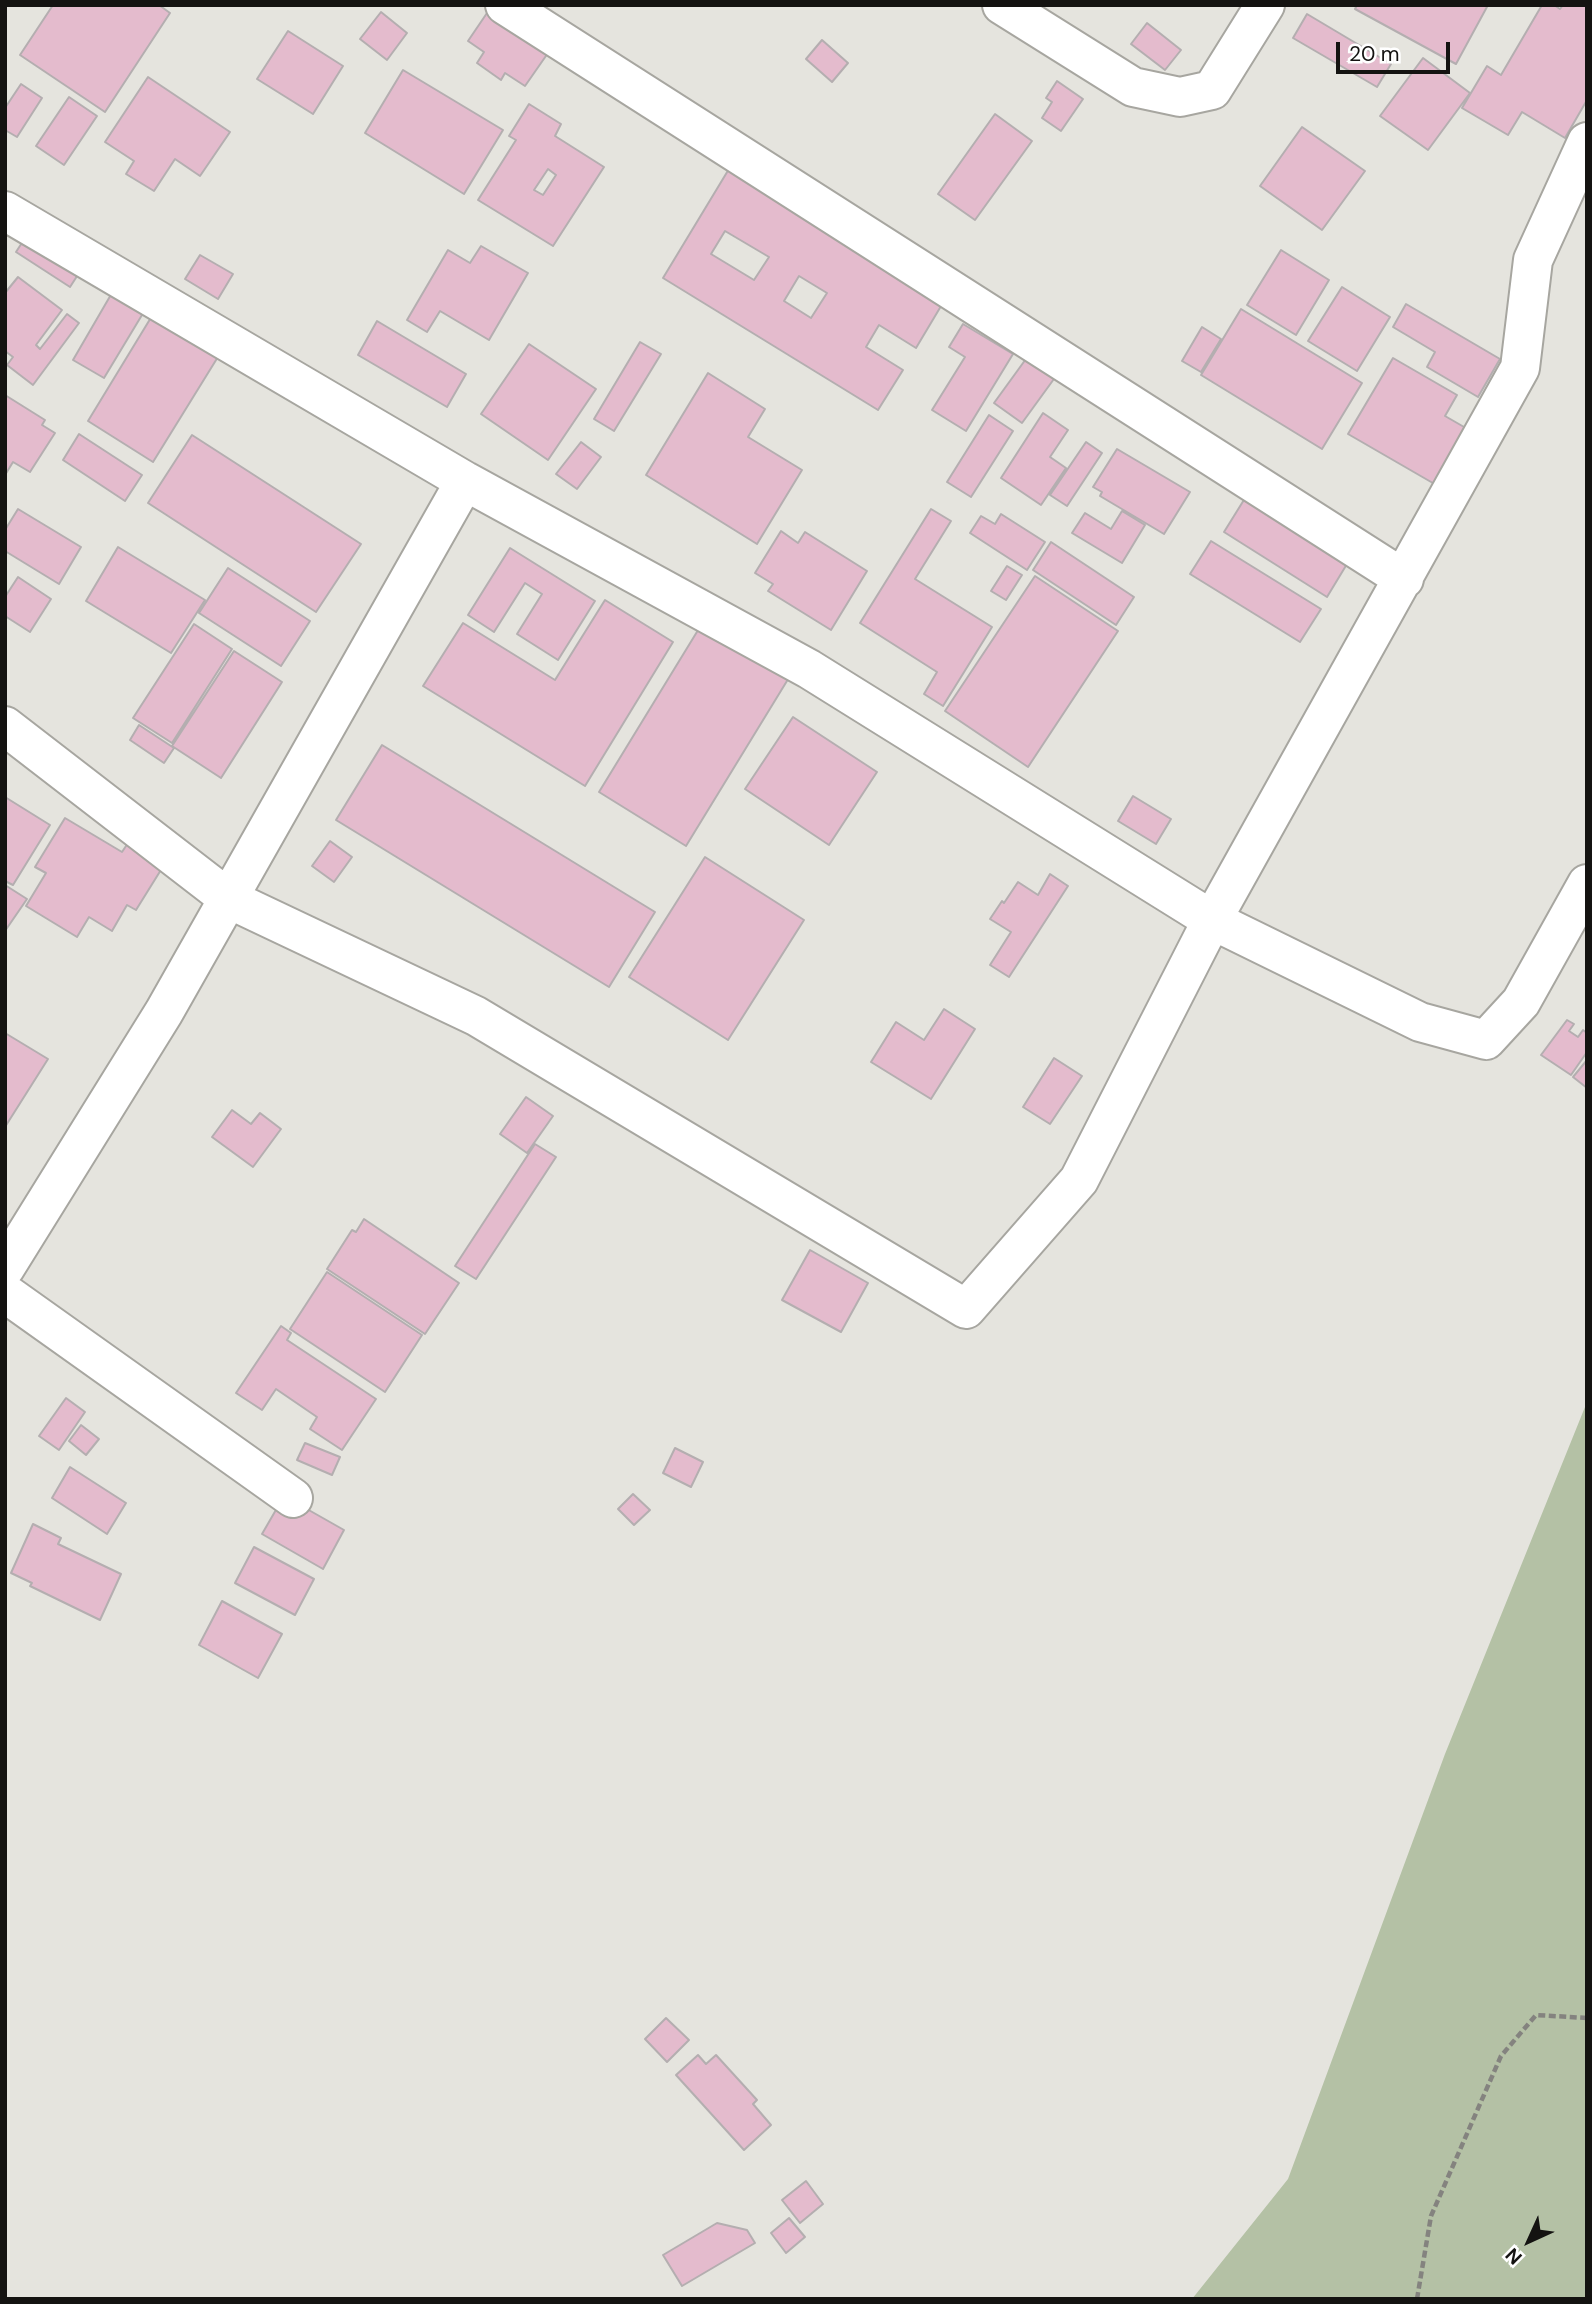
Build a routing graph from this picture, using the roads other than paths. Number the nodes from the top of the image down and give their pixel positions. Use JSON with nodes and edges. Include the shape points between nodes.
{"nodes":[{"id":1,"x":505,"y":5,"type":"edge"},
{"id":2,"x":1002,"y":5,"type":"edge"},
{"id":3,"x":1265,"y":5,"type":"edge"},
{"id":4,"x":1587,"y":142,"type":"edge"},
{"id":5,"x":5,"y":211,"type":"edge"},
{"id":6,"x":465,"y":481,"type":"junction"},
{"id":7,"x":1404,"y":579,"type":"junction"},
{"id":8,"x":5,"y":726,"type":"edge"},
{"id":9,"x":1587,"y":884,"type":"edge"},
{"id":10,"x":229,"y":899,"type":"junction"},
{"id":11,"x":1212,"y":920,"type":"junction"},
{"id":12,"x":5,"y":1268,"type":"edge"},
{"id":13,"x":5,"y":1293,"type":"edge"},
{"id":14,"x":293,"y":1498,"type":"dead end"}],
"edges":[{"from":1,"to":7,"type":"street"},
{"from":2,"to":3,"type":"street","via":[[1133,88],[1180,97],[1212,90]]},
{"from":4,"to":7,"type":"street","via":[[1533,260],[1520,368]]},
{"from":5,"to":6,"type":"street"},
{"from":6,"to":10,"type":"street"},
{"from":6,"to":11,"type":"street","via":[[809,669]]},
{"from":7,"to":11,"type":"street"},
{"from":8,"to":10,"type":"street"},
{"from":9,"to":11,"type":"street","via":[[1521,1002],[1486,1040],[1420,1022]]},
{"from":10,"to":11,"type":"street","via":[[476,1016],[966,1309],[1079,1180]]},
{"from":10,"to":12,"type":"street"},
{"from":13,"to":14,"type":"street"}]}
